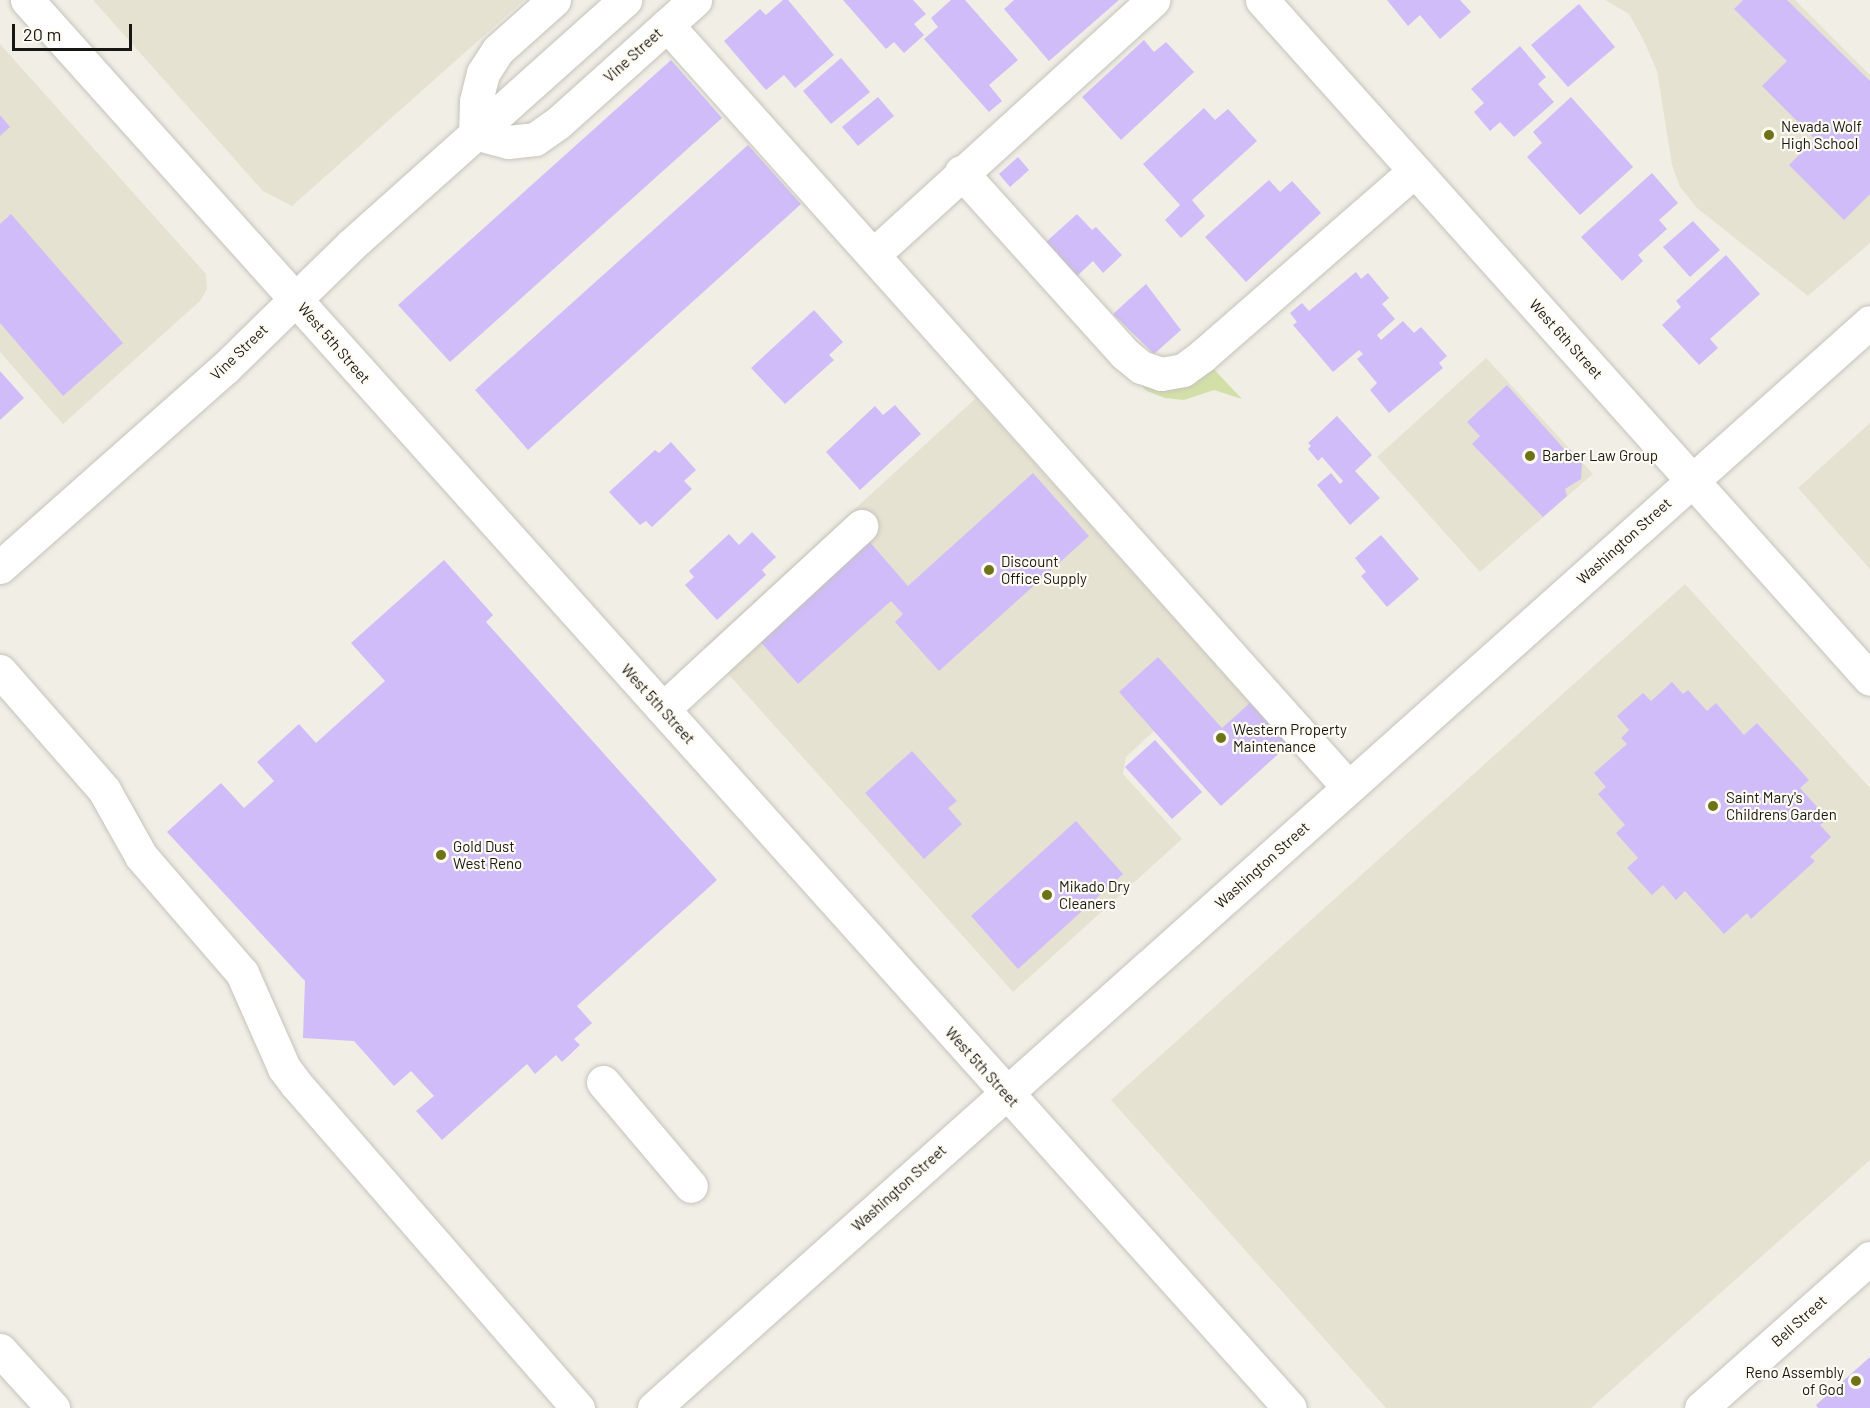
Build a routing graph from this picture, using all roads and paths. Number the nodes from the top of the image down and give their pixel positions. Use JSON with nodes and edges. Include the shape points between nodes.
{"nodes":[{"id":1,"x":27,"y":0,"type":"edge"},
{"id":2,"x":554,"y":0,"type":"edge"},
{"id":3,"x":625,"y":0,"type":"edge"},
{"id":4,"x":695,"y":0,"type":"edge"},
{"id":5,"x":1153,"y":0,"type":"edge"},
{"id":6,"x":1262,"y":0,"type":"edge"},
{"id":7,"x":667,"y":25,"type":"junction"},
{"id":8,"x":475,"y":134,"type":"junction"},
{"id":9,"x":1414,"y":171,"type":"junction"},
{"id":10,"x":961,"y":172,"type":"junction"},
{"id":11,"x":873,"y":255,"type":"junction"},
{"id":12,"x":294,"y":298,"type":"junction"},
{"id":13,"x":1870,"y":322,"type":"edge"},
{"id":14,"x":1692,"y":480,"type":"junction"},
{"id":15,"x":861,"y":525,"type":"dead end"},
{"id":16,"x":0,"y":567,"type":"edge"},
{"id":17,"x":0,"y":671,"type":"edge"},
{"id":18,"x":1870,"y":679,"type":"edge"},
{"id":19,"x":663,"y":709,"type":"junction"},
{"id":20,"x":1348,"y":787,"type":"junction"},
{"id":21,"x":603,"y":1082,"type":"dead end"},
{"id":22,"x":1006,"y":1093,"type":"junction"},
{"id":23,"x":691,"y":1186,"type":"dead end"},
{"id":24,"x":1870,"y":1258,"type":"edge"},
{"id":25,"x":0,"y":1350,"type":"edge"},
{"id":26,"x":53,"y":1408,"type":"edge"},
{"id":27,"x":578,"y":1408,"type":"edge"},
{"id":28,"x":654,"y":1408,"type":"edge"},
{"id":29,"x":1290,"y":1408,"type":"edge"},
{"id":30,"x":1701,"y":1408,"type":"edge"}],
"edges":[{"from":1,"to":12,"type":"street","name":"West 5th Street"},
{"from":2,"to":8,"type":"street","via":[[498,50],[483,73],[476,101]]},
{"from":3,"to":8,"type":"street","name":"Vine Street"},
{"from":4,"to":7,"type":"street","name":"Vine Street"},
{"from":5,"to":10,"type":"street"},
{"from":6,"to":9,"type":"street","name":"West 6th Street"},
{"from":7,"to":8,"type":"street","name":"Vine Street","via":[[535,139],[508,142]]},
{"from":7,"to":11,"type":"street"},
{"from":8,"to":12,"type":"street","name":"Vine Street"},
{"from":9,"to":10,"type":"street","via":[[1202,356],[1183,370],[1161,374],[1141,367],[1125,354]]},
{"from":9,"to":14,"type":"street","name":"West 6th Street"},
{"from":10,"to":11,"type":"street"},
{"from":11,"to":20,"type":"street"},
{"from":12,"to":16,"type":"street","name":"Vine Street","via":[[232,362]]},
{"from":12,"to":19,"type":"street","name":"West 5th Street"},
{"from":13,"to":14,"type":"street","name":"Washington Street"},
{"from":14,"to":18,"type":"street","name":"West 6th Street"},
{"from":14,"to":20,"type":"street","name":"Washington Street"},
{"from":15,"to":19,"type":"street"},
{"from":17,"to":27,"type":"street","via":[[104,790],[141,856],[242,973],[284,1068],[296,1084]]},
{"from":19,"to":22,"type":"street","name":"West 5th Street"},
{"from":20,"to":22,"type":"street","name":"Washington Street"},
{"from":21,"to":23,"type":"street"},
{"from":22,"to":28,"type":"street","name":"Washington Street"},
{"from":22,"to":29,"type":"street","name":"West 5th Street"},
{"from":24,"to":30,"type":"street","name":"Bell Street"},
{"from":25,"to":26,"type":"street"}]}
